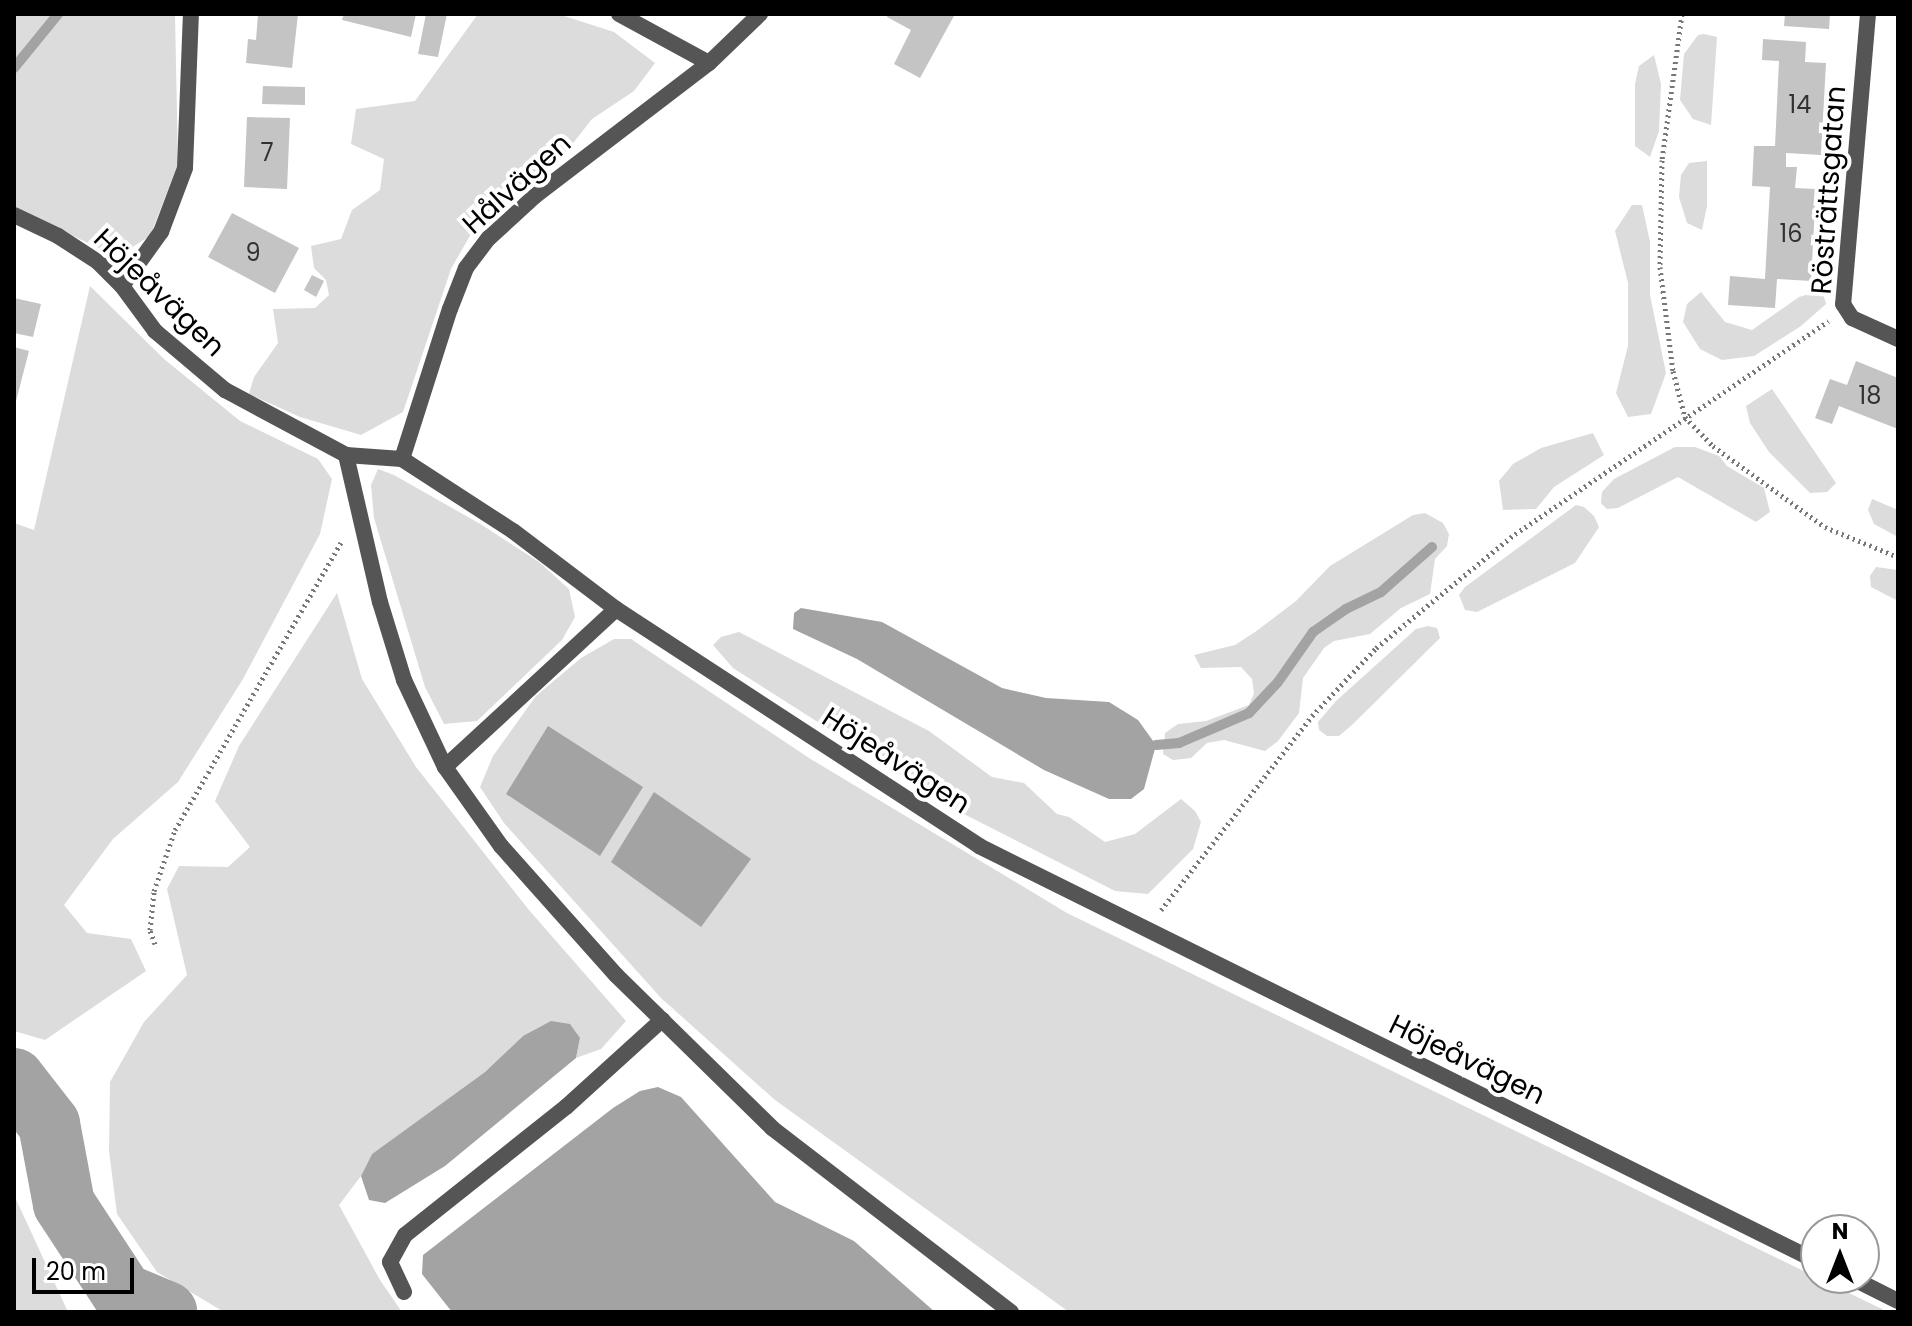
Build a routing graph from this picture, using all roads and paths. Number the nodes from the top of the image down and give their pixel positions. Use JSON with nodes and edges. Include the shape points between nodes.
{"nodes":[{"id":1,"x":191,"y":14,"type":"edge"},
{"id":2,"x":619,"y":14,"type":"edge"},
{"id":3,"x":760,"y":14,"type":"edge"},
{"id":4,"x":1682,"y":14,"type":"edge"},
{"id":5,"x":1868,"y":14,"type":"edge"},
{"id":6,"x":709,"y":63,"type":"junction"},
{"id":7,"x":14,"y":215,"type":"edge"},
{"id":8,"x":122,"y":286,"type":"junction"},
{"id":9,"x":1843,"y":304,"type":"junction"},
{"id":10,"x":1898,"y":339,"type":"edge"},
{"id":11,"x":1685,"y":417,"type":"junction"},
{"id":12,"x":346,"y":455,"type":"junction"},
{"id":13,"x":402,"y":459,"type":"junction"},
{"id":14,"x":359,"y":510,"type":"junction"},
{"id":15,"x":1898,"y":557,"type":"edge"},
{"id":16,"x":616,"y":609,"type":"junction"},
{"id":17,"x":445,"y":767,"type":"junction"},
{"id":18,"x":1145,"y":930,"type":"junction"},
{"id":19,"x":155,"y":944,"type":"dead end"},
{"id":20,"x":662,"y":1020,"type":"junction"},
{"id":21,"x":1800,"y":1253,"type":"edge"},
{"id":22,"x":404,"y":1292,"type":"dead end"},
{"id":23,"x":1880,"y":1292,"type":"edge"},
{"id":24,"x":1898,"y":1301,"type":"edge"},
{"id":25,"x":1011,"y":1312,"type":"edge"}],
"edges":[{"from":1,"to":8,"type":"street","via":[[185,168],[161,232]]},
{"from":2,"to":6,"type":"street"},
{"from":3,"to":6,"type":"street","name":"Hålvägen"},
{"from":4,"to":11,"type":"path","via":[[1662,160],[1660,267],[1673,371]]},
{"from":5,"to":9,"type":"street","name":"Rösträttsgatan"},
{"from":6,"to":13,"type":"street","name":"Hålvägen","via":[[535,196],[481,248],[466,268],[450,309]]},
{"from":7,"to":8,"type":"street","name":"Höjeåvägen","via":[[98,262]]},
{"from":8,"to":12,"type":"street","name":"Höjeåvägen","via":[[155,331],[225,390]]},
{"from":9,"to":10,"type":"street","name":"Rösträttsgatan","via":[[1852,318]]},
{"from":9,"to":11,"type":"path","via":[[1822,328]]},
{"from":11,"to":15,"type":"path","via":[[1713,446],[1825,527]]},
{"from":11,"to":18,"type":"path","via":[[1515,534],[1376,648],[1312,716]]},
{"from":12,"to":13,"type":"street","name":"Höjeåvägen"},
{"from":12,"to":14,"type":"street"},
{"from":13,"to":16,"type":"street","name":"Höjeåvägen","via":[[513,531]]},
{"from":14,"to":17,"type":"street","via":[[404,680]]},
{"from":14,"to":19,"type":"path","via":[[175,830],[154,891],[150,930]]},
{"from":16,"to":17,"type":"street"},
{"from":16,"to":18,"type":"street","name":"Höjeåvägen","via":[[979,846]]},
{"from":17,"to":20,"type":"street","via":[[501,846]]},
{"from":18,"to":21,"type":"street","name":"Höjeåvägen"},
{"from":20,"to":22,"type":"street","via":[[566,1107],[405,1235],[390,1262]]},
{"from":20,"to":25,"type":"street","via":[[772,1128]]},
{"from":23,"to":24,"type":"street"}]}
